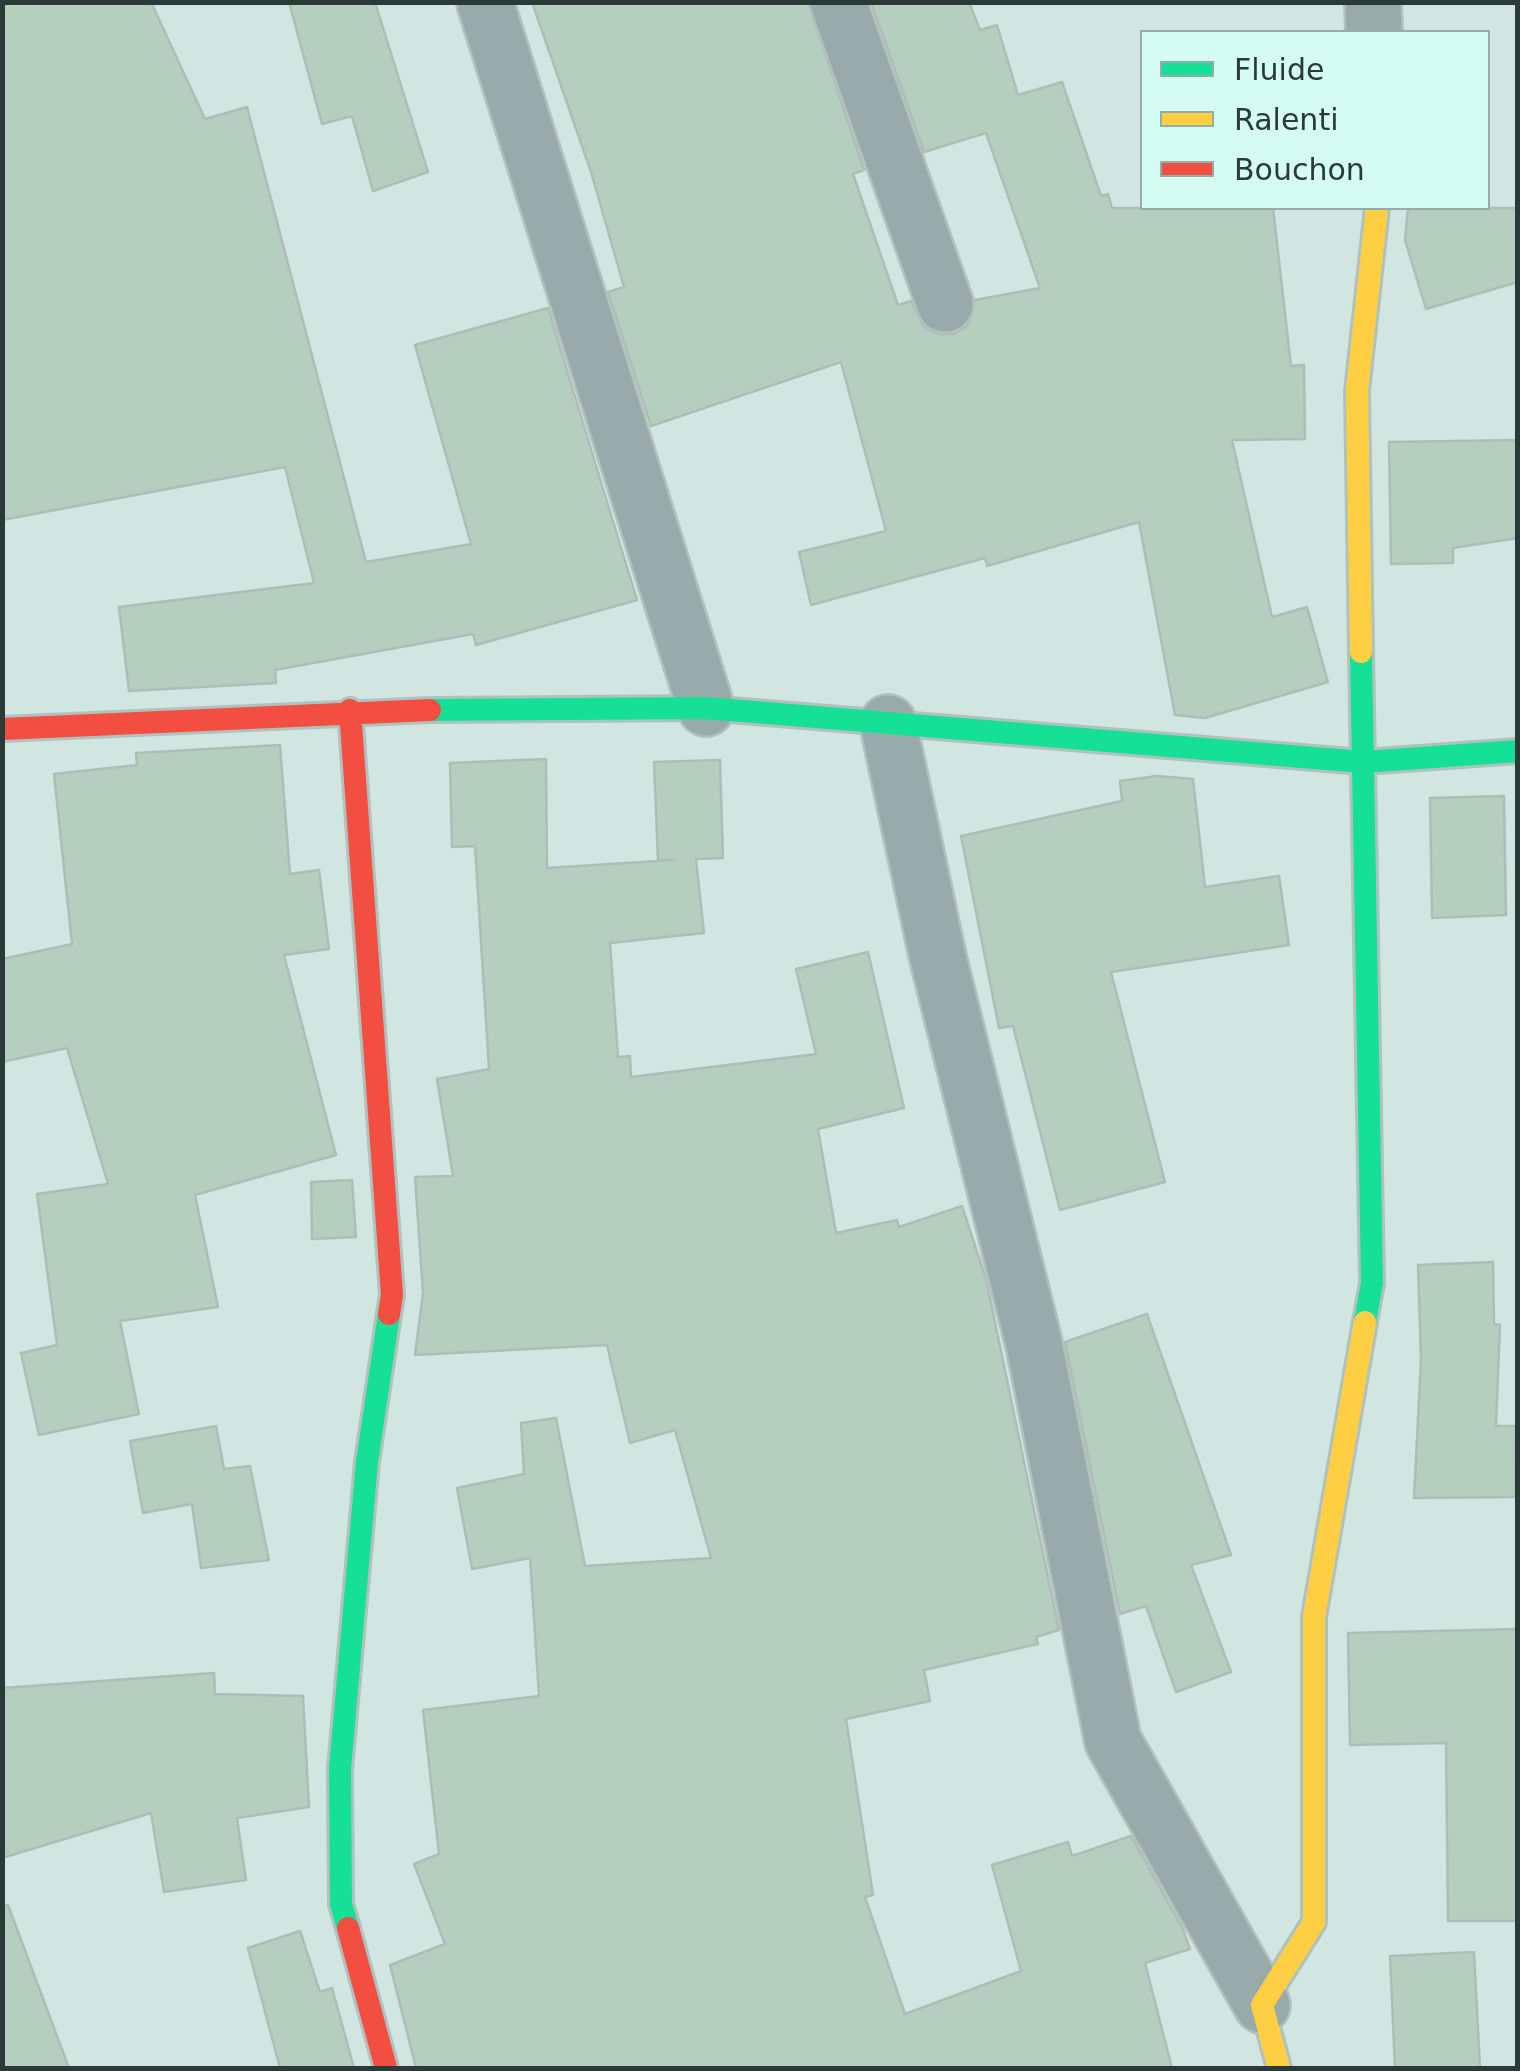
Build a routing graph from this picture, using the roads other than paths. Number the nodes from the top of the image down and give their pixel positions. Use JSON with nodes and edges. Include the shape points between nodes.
{"nodes":[{"id":1,"x":485,"y":2,"type":"edge"},
{"id":2,"x":838,"y":2,"type":"edge"},
{"id":3,"x":1373,"y":2,"type":"edge"},
{"id":4,"x":1374,"y":30,"type":"edge"},
{"id":5,"x":1377,"y":210,"type":"edge"},
{"id":6,"x":945,"y":304,"type":"dead end"},
{"id":7,"x":706,"y":708,"type":"junction"},
{"id":8,"x":350,"y":710,"type":"junction"},
{"id":9,"x":888,"y":724,"type":"junction"},
{"id":10,"x":2,"y":730,"type":"edge"},
{"id":11,"x":1518,"y":751,"type":"edge"},
{"id":12,"x":1362,"y":762,"type":"junction"},
{"id":13,"x":1262,"y":2005,"type":"junction"},
{"id":14,"x":386,"y":2068,"type":"edge"},
{"id":15,"x":1279,"y":2068,"type":"edge"}],
"edges":[{"from":1,"to":7,"type":"street"},
{"from":2,"to":6,"type":"street"},
{"from":3,"to":4,"type":"street"},
{"from":5,"to":12,"type":"street","via":[[1358,391]]},
{"from":7,"to":8,"type":"street"},
{"from":7,"to":9,"type":"street"},
{"from":8,"to":10,"type":"street"},
{"from":8,"to":14,"type":"street","via":[[392,1295],[367,1462],[342,1750],[341,1904]]},
{"from":9,"to":12,"type":"street"},
{"from":9,"to":13,"type":"street","via":[[1034,1344],[1113,1741]]},
{"from":11,"to":12,"type":"street"},
{"from":12,"to":13,"type":"street","via":[[1372,1283],[1314,1616],[1314,1922]]},
{"from":13,"to":15,"type":"street"}]}
